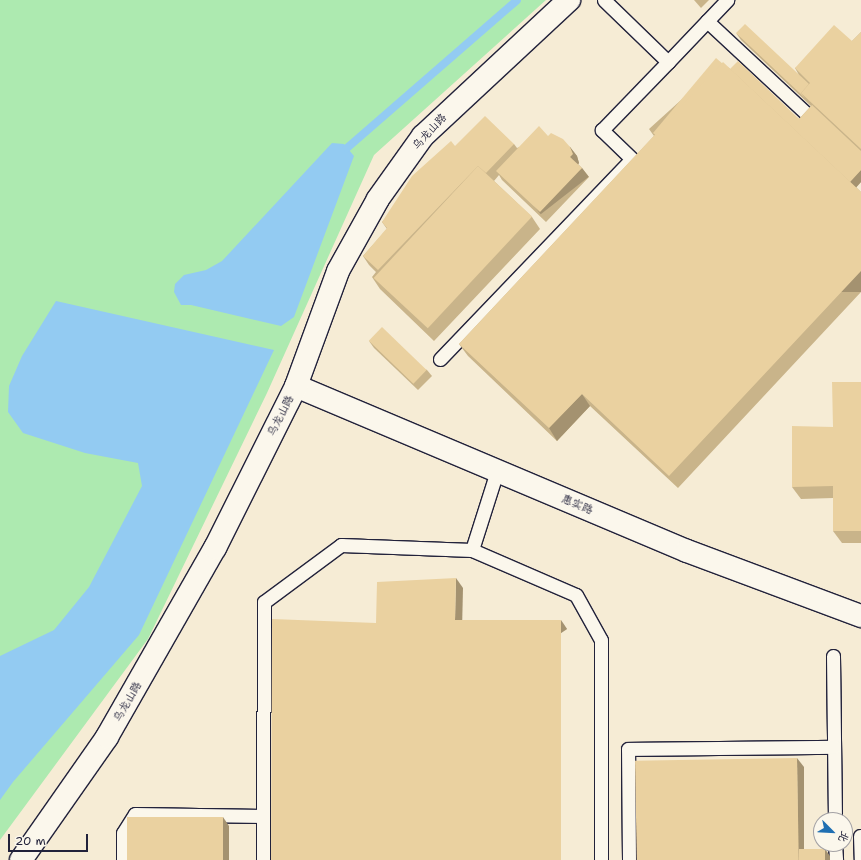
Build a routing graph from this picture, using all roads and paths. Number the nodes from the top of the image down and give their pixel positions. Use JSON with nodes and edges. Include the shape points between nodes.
{"nodes":[{"id":1,"x":569,"y":0,"type":"edge"},
{"id":2,"x":604,"y":0,"type":"edge"},
{"id":3,"x":727,"y":0,"type":"edge"},
{"id":4,"x":707,"y":21,"type":"junction"},
{"id":5,"x":668,"y":62,"type":"junction"},
{"id":6,"x":811,"y":118,"type":"edge"},
{"id":7,"x":440,"y":360,"type":"dead end"},
{"id":8,"x":296,"y":386,"type":"junction"},
{"id":9,"x":498,"y":471,"type":"junction"},
{"id":10,"x":472,"y":550,"type":"junction"},
{"id":11,"x":861,"y":616,"type":"edge"},
{"id":12,"x":833,"y":656,"type":"dead end"},
{"id":13,"x":834,"y":747,"type":"junction"},
{"id":14,"x":835,"y":812,"type":"edge"},
{"id":15,"x":263,"y":816,"type":"junction"},
{"id":16,"x":860,"y":836,"type":"edge"},
{"id":17,"x":21,"y":860,"type":"edge"},
{"id":18,"x":123,"y":860,"type":"edge"},
{"id":19,"x":263,"y":860,"type":"edge"},
{"id":20,"x":601,"y":860,"type":"edge"},
{"id":21,"x":630,"y":860,"type":"edge"},
{"id":22,"x":860,"y":860,"type":"edge"}],
"edges":[{"from":1,"to":8,"type":"street","name":"乌龙山路","via":[[423,136],[378,198],[338,270]]},
{"from":2,"to":5,"type":"lane"},
{"from":3,"to":4,"type":"lane"},
{"from":4,"to":5,"type":"lane"},
{"from":4,"to":6,"type":"lane"},
{"from":5,"to":7,"type":"lane","via":[[602,130],[632,159]]},
{"from":8,"to":9,"type":"street","name":"惠实路"},
{"from":8,"to":17,"type":"street","name":"乌龙山路","via":[[215,548],[111,731]]},
{"from":9,"to":10,"type":"lane"},
{"from":9,"to":11,"type":"street","name":"惠实路","via":[[687,551]]},
{"from":10,"to":15,"type":"lane","via":[[341,545],[264,602]]},
{"from":10,"to":20,"type":"lane","via":[[576,595],[602,640]]},
{"from":12,"to":13,"type":"lane"},
{"from":13,"to":14,"type":"lane"},
{"from":13,"to":21,"type":"lane","via":[[628,750]]},
{"from":15,"to":18,"type":"lane","via":[[135,814],[123,833]]},
{"from":15,"to":19,"type":"lane"},
{"from":16,"to":22,"type":"lane"}]}
